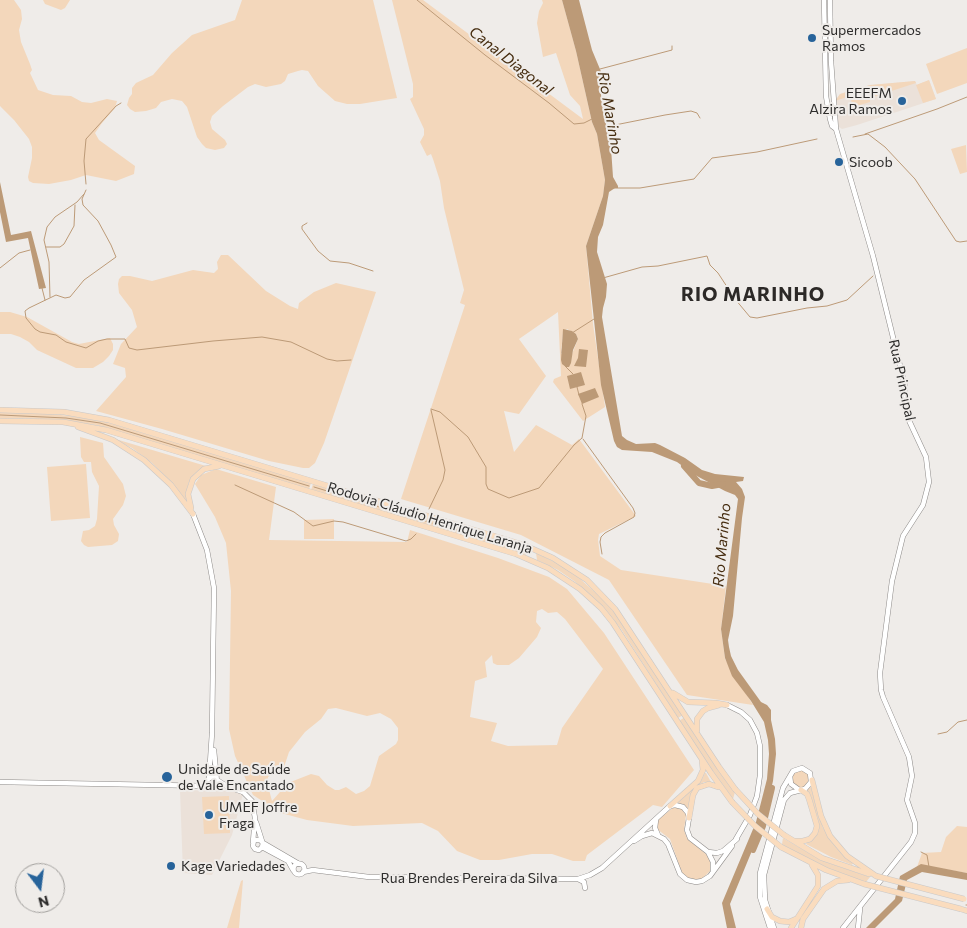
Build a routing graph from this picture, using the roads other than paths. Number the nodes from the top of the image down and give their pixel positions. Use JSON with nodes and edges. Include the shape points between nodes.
{"nodes":[{"id":1,"x":824,"y":0,"type":"edge"},
{"id":2,"x":830,"y":0,"type":"edge"},
{"id":3,"x":836,"y":129,"type":"junction"},
{"id":4,"x":0,"y":410,"type":"edge"},
{"id":5,"x":0,"y":420,"type":"edge"},
{"id":6,"x":41,"y":421,"type":"junction"},
{"id":7,"x":225,"y":466,"type":"junction"},
{"id":8,"x":193,"y":514,"type":"junction"},
{"id":9,"x":664,"y":683,"type":"junction"},
{"id":10,"x":727,"y":705,"type":"junction"},
{"id":11,"x":212,"y":733,"type":"junction"},
{"id":12,"x":699,"y":736,"type":"junction"},
{"id":13,"x":701,"y":758,"type":"junction"},
{"id":14,"x":792,"y":772,"type":"junction"},
{"id":15,"x":208,"y":778,"type":"junction"},
{"id":16,"x":216,"y":779,"type":"junction"},
{"id":17,"x":812,"y":780,"type":"junction"},
{"id":18,"x":0,"y":782,"type":"edge"},
{"id":19,"x":191,"y":786,"type":"junction"},
{"id":20,"x":212,"y":786,"type":"junction"},
{"id":21,"x":233,"y":789,"type":"junction"},
{"id":22,"x":722,"y":789,"type":"junction"},
{"id":23,"x":800,"y":790,"type":"junction"},
{"id":24,"x":670,"y":806,"type":"junction"},
{"id":25,"x":656,"y":818,"type":"junction"},
{"id":26,"x":689,"y":818,"type":"junction"},
{"id":27,"x":255,"y":821,"type":"junction"},
{"id":28,"x":658,"y":835,"type":"junction"},
{"id":29,"x":737,"y":839,"type":"junction"},
{"id":30,"x":791,"y":840,"type":"junction"},
{"id":31,"x":253,"y":842,"type":"junction"},
{"id":32,"x":262,"y":844,"type":"junction"},
{"id":33,"x":708,"y":852,"type":"junction"},
{"id":34,"x":619,"y":853,"type":"junction"},
{"id":35,"x":810,"y":863,"type":"junction"},
{"id":36,"x":300,"y":864,"type":"junction"},
{"id":37,"x":293,"y":870,"type":"junction"},
{"id":38,"x":303,"y":872,"type":"junction"},
{"id":39,"x":327,"y":872,"type":"junction"},
{"id":40,"x":712,"y":873,"type":"junction"},
{"id":41,"x":873,"y":875,"type":"junction"},
{"id":42,"x":578,"y":879,"type":"junction"},
{"id":43,"x":857,"y":882,"type":"junction"},
{"id":44,"x":585,"y":888,"type":"dead end"},
{"id":45,"x":965,"y":899,"type":"edge"},
{"id":46,"x":862,"y":903,"type":"junction"},
{"id":47,"x":767,"y":909,"type":"junction"},
{"id":48,"x":964,"y":910,"type":"edge"},
{"id":49,"x":799,"y":917,"type":"junction"},
{"id":50,"x":770,"y":928,"type":"edge"},
{"id":51,"x":774,"y":928,"type":"edge"},
{"id":52,"x":792,"y":928,"type":"edge"},
{"id":53,"x":801,"y":928,"type":"edge"},
{"id":54,"x":843,"y":928,"type":"edge"},
{"id":55,"x":858,"y":928,"type":"edge"}],
"edges":[{"from":1,"to":3,"type":"main road","name":"Rua Principal","via":[[826,96],[832,126]]},
{"from":2,"to":3,"type":"main road","name":"Rua Principal"},
{"from":3,"to":46,"type":"main road","name":"Rua Principal","via":[[873,256],[903,377],[906,414],[926,457],[929,482],[923,505],[903,536],[892,581],[880,673],[883,697],[909,758],[912,776],[907,800],[915,823],[914,836]]},
{"from":4,"to":9,"type":"main road","name":"Rodovia Cláudio Henrique Laranja","via":[[64,412],[109,420],[524,545],[571,568],[602,594],[624,621]]},
{"from":5,"to":6,"type":"main road","name":"Rodovia Cláudio Henrique Laranja"},
{"from":6,"to":7,"type":"main road","name":"Rodovia Cláudio Henrique Laranja","via":[[101,429]]},
{"from":6,"to":8,"type":"main road","via":[[87,430],[129,449],[165,478]]},
{"from":7,"to":8,"type":"main road","via":[[207,468],[193,479],[188,494]]},
{"from":7,"to":13,"type":"main road","name":"Rodovia Cláudio Henrique Laranja","via":[[527,558],[573,583],[601,608],[618,631]]},
{"from":8,"to":11,"type":"main road","via":[[207,550],[213,578]]},
{"from":9,"to":10,"type":"main road","via":[[684,700]]},
{"from":9,"to":12,"type":"main road","name":"Rodovia Cláudio Henrique Laranja"},
{"from":10,"to":12,"type":"main road","via":[[711,706],[700,714],[696,723]]},
{"from":10,"to":29,"type":"main road","via":[[750,720],[760,746],[757,796]]},
{"from":11,"to":15,"type":"main road"},
{"from":11,"to":16,"type":"main road"},
{"from":12,"to":30,"type":"main road","name":"Rodovia Cláudio Henrique Laranja","bridge":true,"via":[[758,814]]},
{"from":13,"to":22,"type":"main road","name":"Rodovia Cláudio Henrique Laranja"},
{"from":13,"to":24,"type":"main road","via":[[703,770],[700,778]]},
{"from":14,"to":17,"type":"main road","via":[[805,768]]},
{"from":14,"to":23,"type":"main road","via":[[790,782]]},
{"from":14,"to":50,"type":"main road","via":[[782,792],[760,874],[761,903]]},
{"from":15,"to":16,"type":"main road"},
{"from":15,"to":19,"type":"main road"},
{"from":15,"to":20,"type":"main road","via":[[208,784]]},
{"from":16,"to":20,"type":"main road"},
{"from":16,"to":21,"type":"main road"},
{"from":17,"to":23,"type":"main road","via":[[809,786]]},
{"from":17,"to":41,"type":"main road","via":[[830,836],[847,856]]},
{"from":18,"to":19,"type":"main road"},
{"from":19,"to":20,"type":"main road"},
{"from":20,"to":21,"type":"main road"},
{"from":21,"to":27,"type":"main road","via":[[249,797],[254,806]]},
{"from":22,"to":26,"type":"main road","via":[[712,784],[699,787],[693,795]]},
{"from":22,"to":35,"type":"main road","name":"Rodovia Cláudio Henrique Laranja","bridge":true,"via":[[755,826],[781,847]]},
{"from":23,"to":30,"type":"main road","via":[[810,799],[816,828],[808,840]]},
{"from":23,"to":47,"type":"main road","via":[[790,793],[783,802],[764,875]]},
{"from":24,"to":25,"type":"main road"},
{"from":24,"to":26,"type":"main road","via":[[683,808]]},
{"from":25,"to":28,"type":"main road"},
{"from":25,"to":34,"type":"main road"},
{"from":26,"to":33,"type":"main road","via":[[687,830],[690,838]]},
{"from":27,"to":31,"type":"main road"},
{"from":27,"to":32,"type":"main road"},
{"from":28,"to":34,"type":"main road","via":[[642,836]]},
{"from":28,"to":40,"type":"main road","via":[[667,842],[684,879],[699,882]]},
{"from":29,"to":33,"type":"main road","via":[[723,851]]},
{"from":29,"to":40,"type":"main road"},
{"from":30,"to":41,"type":"main road","name":"Rodovia Cláudio Henrique Laranja","via":[[829,861]]},
{"from":31,"to":32,"type":"main road","via":[[256,839]]},
{"from":31,"to":32,"type":"main road","via":[[252,846],[259,850]]},
{"from":32,"to":36,"type":"main road","name":"Rua Brendes Pereira da Silva"},
{"from":32,"to":37,"type":"main road","via":[[288,861]]},
{"from":33,"to":40,"type":"main road","via":[[713,862]]},
{"from":34,"to":42,"type":"main road","name":"Rua Brendes Pereira da Silva","via":[[594,873]]},
{"from":35,"to":43,"type":"main road","name":"Rodovia Cláudio Henrique Laranja"},
{"from":35,"to":49,"type":"main road","via":[[818,872],[819,883]]},
{"from":36,"to":37,"type":"main road"},
{"from":36,"to":38,"type":"main road"},
{"from":36,"to":39,"type":"main road","name":"Rua Brendes Pereira da Silva"},
{"from":37,"to":38,"type":"main road","via":[[297,875]]},
{"from":38,"to":39,"type":"main road","name":"Rua Brendes Pereira da Silva"},
{"from":39,"to":42,"type":"main road","name":"Rua Brendes Pereira da Silva","via":[[369,877]]},
{"from":41,"to":45,"type":"main road","name":"Rodovia Cláudio Henrique Laranja","bridge":true},
{"from":42,"to":44,"type":"main road","via":[[584,882]]},
{"from":43,"to":48,"type":"main road","name":"Rodovia Cláudio Henrique Laranja","bridge":true},
{"from":43,"to":53,"type":"main road","via":[[841,880],[827,887],[803,919]]},
{"from":46,"to":54,"type":"main road"},
{"from":46,"to":55,"type":"main road"},
{"from":47,"to":49,"type":"main road","via":[[780,921],[789,922]]},
{"from":47,"to":51,"type":"main road"},
{"from":49,"to":52,"type":"main road"}]}
